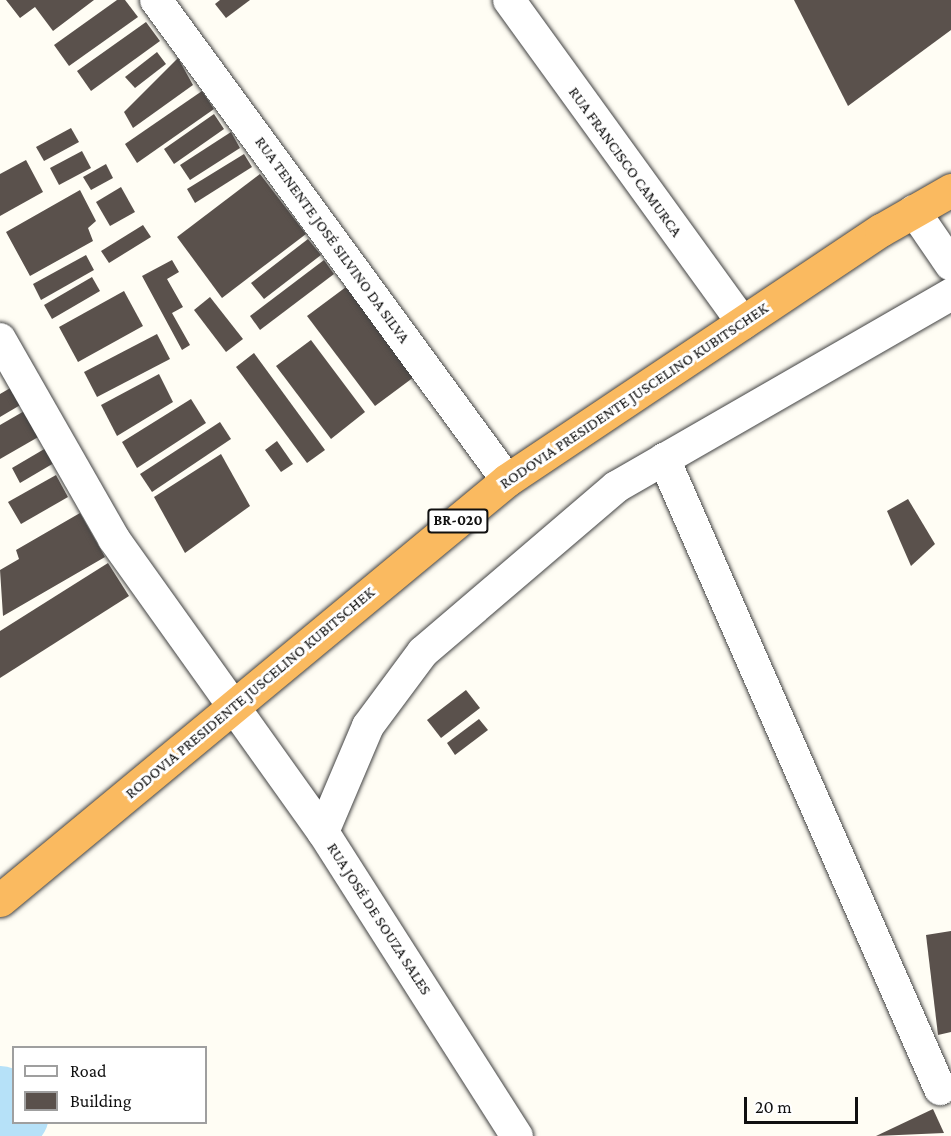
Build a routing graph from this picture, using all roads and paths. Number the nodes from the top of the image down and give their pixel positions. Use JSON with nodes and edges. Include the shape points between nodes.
{"nodes":[{"id":1,"x":156,"y":0,"type":"edge"},
{"id":2,"x":509,"y":0,"type":"edge"},
{"id":3,"x":951,"y":190,"type":"edge"},
{"id":4,"x":914,"y":211,"type":"junction"},
{"id":5,"x":951,"y":265,"type":"edge"},
{"id":6,"x":951,"y":294,"type":"edge"},
{"id":7,"x":743,"y":323,"type":"junction"},
{"id":8,"x":0,"y":339,"type":"edge"},
{"id":9,"x":664,"y":459,"type":"junction"},
{"id":10,"x":507,"y":480,"type":"junction"},
{"id":11,"x":236,"y":706,"type":"junction"},
{"id":12,"x":323,"y":832,"type":"junction"},
{"id":13,"x":0,"y":900,"type":"edge"},
{"id":14,"x":947,"y":1094,"type":"edge"},
{"id":15,"x":517,"y":1136,"type":"edge"}],
"edges":[{"from":1,"to":10,"type":"street","name":"RUA TENENTE JOSÉ SILVINO DA SILVA"},
{"from":2,"to":7,"type":"street","name":"RUA FRANCISCO CAMURCA"},
{"from":3,"to":4,"type":"highway","name":"RODOVIA PRESIDENTE JUSCELINO KUBITSCHEK","number":"BR-020"},
{"from":4,"to":5,"type":"street"},
{"from":4,"to":7,"type":"highway","name":"RODOVIA PRESIDENTE JUSCELINO KUBITSCHEK","number":"BR-020"},
{"from":6,"to":9,"type":"street"},
{"from":7,"to":10,"type":"highway","name":"RODOVIA PRESIDENTE JUSCELINO KUBITSCHEK","number":"BR-020"},
{"from":8,"to":11,"type":"street","name":"RUA JOSÉ DE SOUZA SALES","via":[[114,539],[174,629]]},
{"from":9,"to":12,"type":"street","via":[[616,487],[423,652],[368,726]]},
{"from":9,"to":14,"type":"street"},
{"from":10,"to":11,"type":"highway","name":"RODOVIA PRESIDENTE JUSCELINO KUBITSCHEK","number":"BR-020"},
{"from":11,"to":12,"type":"street","name":"RUA JOSÉ DE SOUZA SALES"},
{"from":11,"to":13,"type":"highway","name":"RODOVIA PRESIDENTE JUSCELINO KUBITSCHEK","number":"BR-020"},
{"from":12,"to":15,"type":"street","name":"RUA JOSÉ DE SOUZA SALES"}]}
